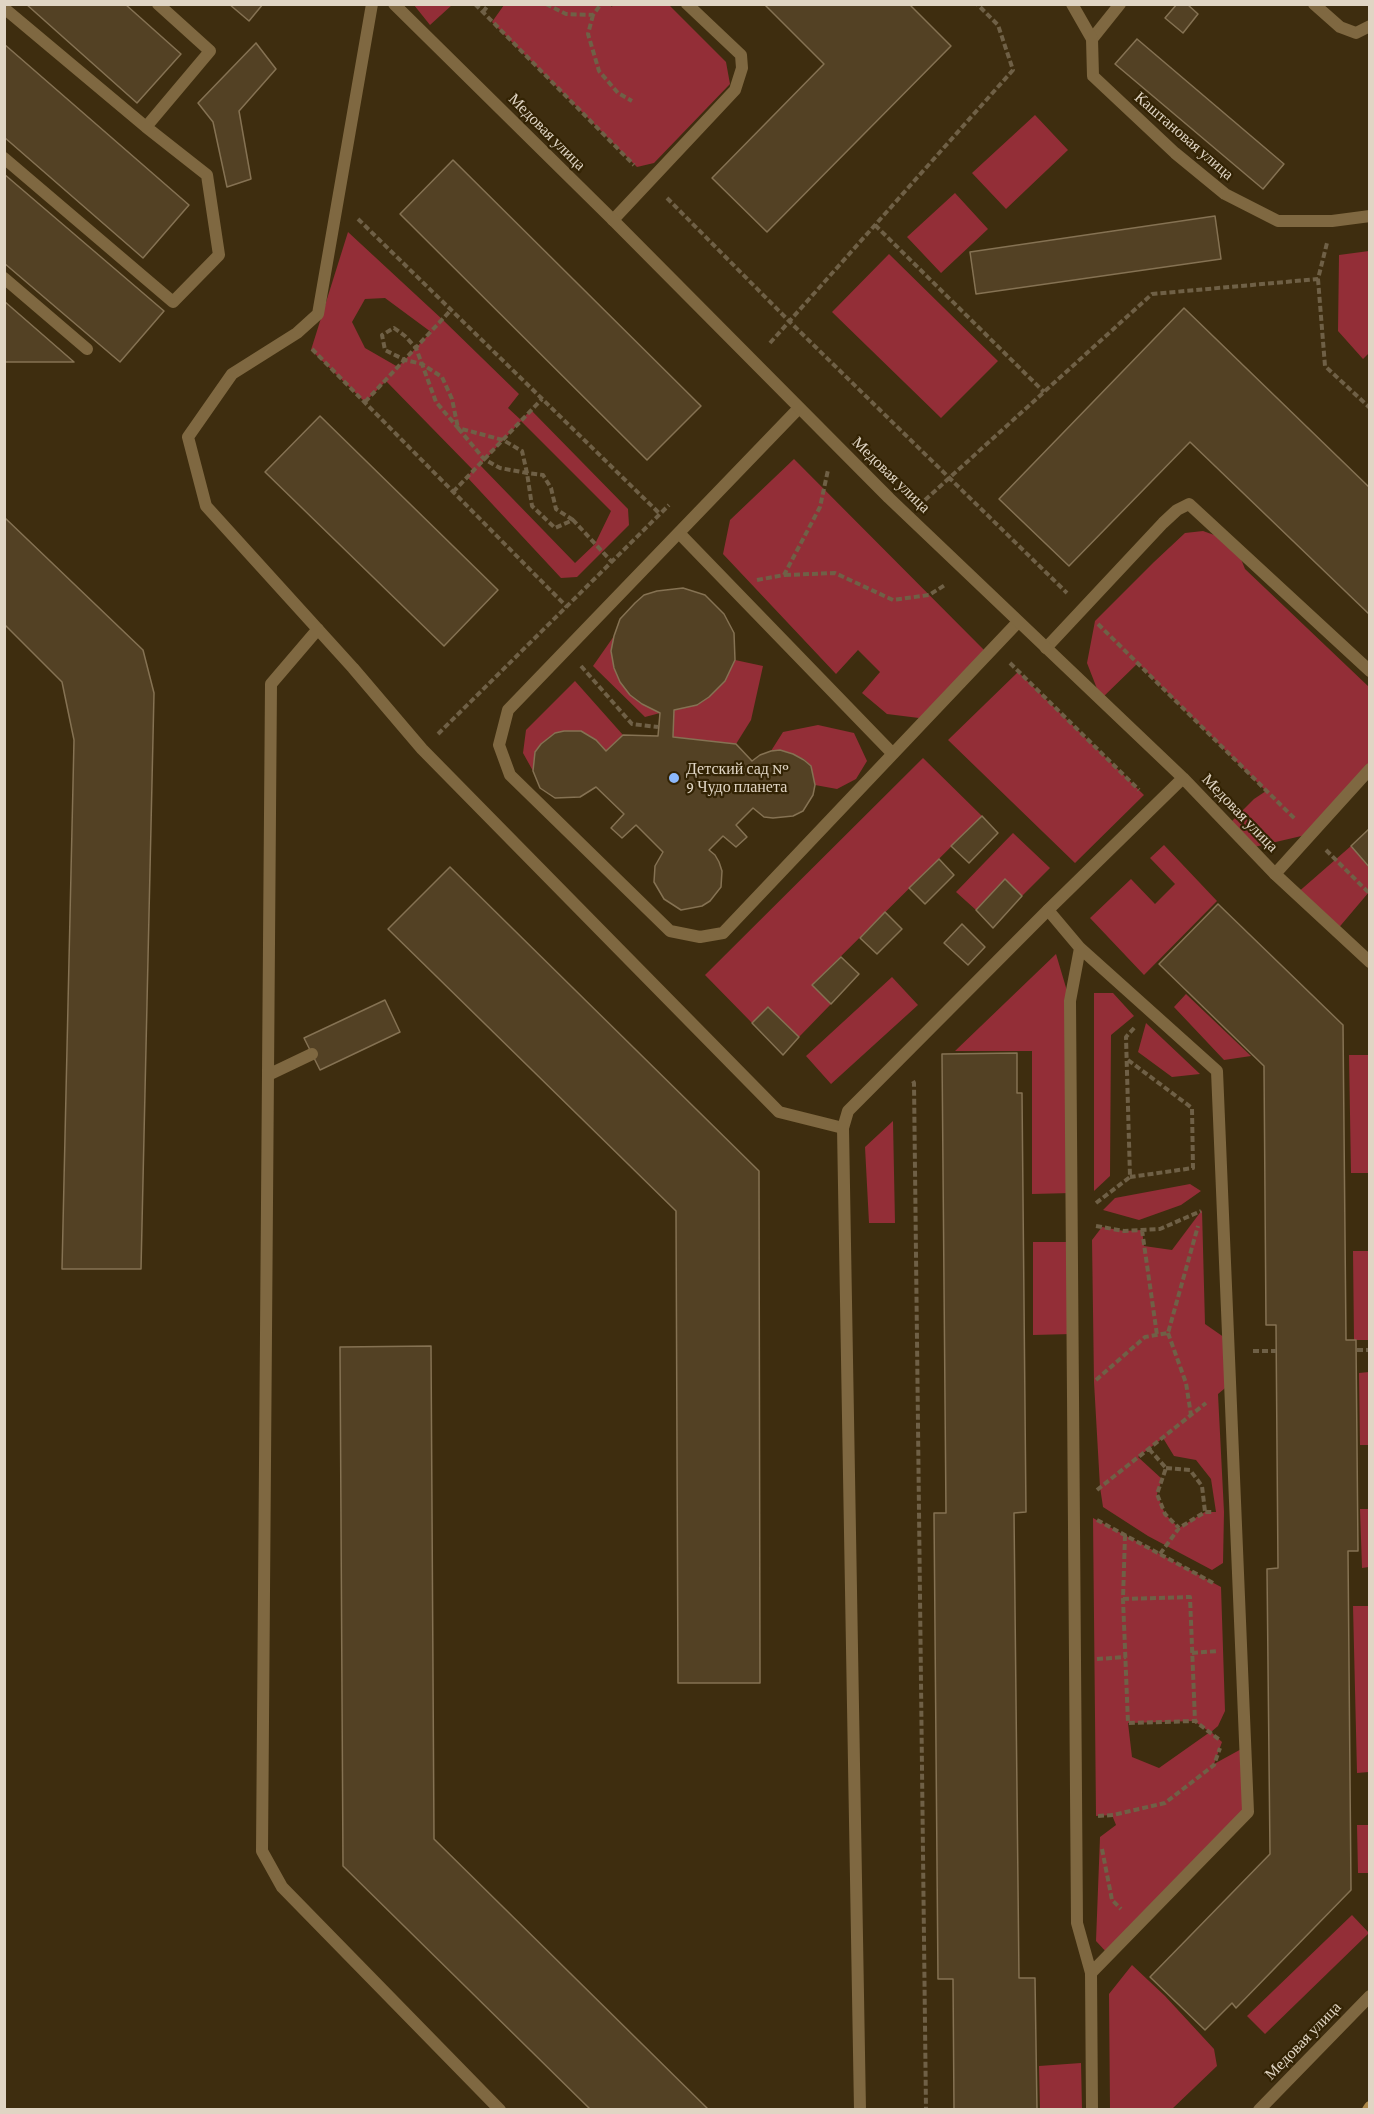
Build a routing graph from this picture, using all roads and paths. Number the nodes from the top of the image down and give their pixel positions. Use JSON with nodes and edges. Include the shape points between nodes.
{"nodes":[{"id":1,"x":158,"y":4,"type":"edge"},
{"id":2,"x":372,"y":4,"type":"edge"},
{"id":3,"x":394,"y":4,"type":"edge"},
{"id":4,"x":475,"y":4,"type":"edge"},
{"id":5,"x":489,"y":4,"type":"edge"},
{"id":6,"x":546,"y":4,"type":"edge"},
{"id":7,"x":601,"y":4,"type":"edge"},
{"id":8,"x":687,"y":4,"type":"edge"},
{"id":9,"x":976,"y":4,"type":"edge"},
{"id":10,"x":1072,"y":4,"type":"edge"},
{"id":11,"x":1120,"y":4,"type":"edge"},
{"id":12,"x":1314,"y":4,"type":"edge"},
{"id":13,"x":4,"y":8,"type":"edge"},
{"id":14,"x":483,"y":12,"type":"junction"},
{"id":15,"x":593,"y":15,"type":"junction"},
{"id":16,"x":1370,"y":26,"type":"edge"},
{"id":17,"x":1092,"y":39,"type":"junction"},
{"id":18,"x":632,"y":101,"type":"dead end"},
{"id":19,"x":146,"y":127,"type":"junction"},
{"id":20,"x":4,"y":158,"type":"edge"},
{"id":21,"x":650,"y":180,"type":"junction"},
{"id":22,"x":338,"y":199,"type":"junction"},
{"id":23,"x":1370,"y":216,"type":"edge"},
{"id":24,"x":613,"y":220,"type":"junction"},
{"id":25,"x":1332,"y":221,"type":"junction"},
{"id":26,"x":875,"y":225,"type":"junction"},
{"id":27,"x":4,"y":278,"type":"edge"},
{"id":28,"x":1318,"y":279,"type":"junction"},
{"id":29,"x":451,"y":310,"type":"junction"},
{"id":30,"x":789,"y":321,"type":"junction"},
{"id":31,"x":297,"y":333,"type":"junction"},
{"id":32,"x":416,"y":348,"type":"junction"},
{"id":33,"x":87,"y":349,"type":"dead end"},
{"id":34,"x":405,"y":360,"type":"junction"},
{"id":35,"x":753,"y":362,"type":"junction"},
{"id":36,"x":422,"y":364,"type":"junction"},
{"id":37,"x":1044,"y":392,"type":"junction"},
{"id":38,"x":542,"y":399,"type":"junction"},
{"id":39,"x":365,"y":402,"type":"junction"},
{"id":40,"x":1367,"y":403,"type":"edge"},
{"id":41,"x":799,"y":408,"type":"junction"},
{"id":42,"x":1370,"y":408,"type":"edge"},
{"id":43,"x":458,"y":428,"type":"junction"},
{"id":44,"x":503,"y":440,"type":"junction"},
{"id":45,"x":835,"y":443,"type":"junction"},
{"id":46,"x":484,"y":459,"type":"junction"},
{"id":47,"x":527,"y":473,"type":"junction"},
{"id":48,"x":950,"y":477,"type":"junction"},
{"id":49,"x":453,"y":492,"type":"junction"},
{"id":50,"x":676,"y":498,"type":"dead end"},
{"id":51,"x":660,"y":514,"type":"junction"},
{"id":52,"x":909,"y":515,"type":"junction"},
{"id":53,"x":573,"y":520,"type":"junction"},
{"id":54,"x":679,"y":533,"type":"junction"},
{"id":55,"x":612,"y":562,"type":"junction"},
{"id":56,"x":967,"y":572,"type":"junction"},
{"id":57,"x":784,"y":575,"type":"junction"},
{"id":58,"x":731,"y":586,"type":"junction"},
{"id":59,"x":567,"y":607,"type":"junction"},
{"id":60,"x":1083,"y":608,"type":"junction"},
{"id":61,"x":1018,"y":622,"type":"junction"},
{"id":62,"x":318,"y":629,"type":"junction"},
{"id":63,"x":994,"y":648,"type":"junction"},
{"id":64,"x":1046,"y":648,"type":"junction"},
{"id":65,"x":567,"y":649,"type":"junction"},
{"id":66,"x":1370,"y":671,"type":"edge"},
{"id":67,"x":658,"y":727,"type":"dead end"},
{"id":68,"x":422,"y":749,"type":"junction"},
{"id":69,"x":893,"y":754,"type":"junction"},
{"id":70,"x":1370,"y":769,"type":"edge"},
{"id":71,"x":1183,"y":778,"type":"junction"},
{"id":72,"x":1155,"y":806,"type":"junction"},
{"id":73,"x":1310,"y":834,"type":"junction"},
{"id":74,"x":1275,"y":874,"type":"junction"},
{"id":75,"x":1370,"y":894,"type":"edge"},
{"id":76,"x":1048,"y":910,"type":"junction"},
{"id":77,"x":1080,"y":948,"type":"junction"},
{"id":78,"x":1370,"y":962,"type":"edge"},
{"id":79,"x":1149,"y":1011,"type":"junction"},
{"id":80,"x":312,"y":1054,"type":"dead end"},
{"id":81,"x":1127,"y":1059,"type":"junction"},
{"id":82,"x":899,"y":1060,"type":"junction"},
{"id":83,"x":268,"y":1075,"type":"junction"},
{"id":84,"x":843,"y":1128,"type":"junction"},
{"id":85,"x":1130,"y":1177,"type":"junction"},
{"id":86,"x":1222,"y":1194,"type":"junction"},
{"id":87,"x":1202,"y":1210,"type":"junction"},
{"id":88,"x":1072,"y":1221,"type":"junction"},
{"id":89,"x":1142,"y":1230,"type":"junction"},
{"id":90,"x":1168,"y":1333,"type":"junction"},
{"id":91,"x":1157,"y":1335,"type":"junction"},
{"id":92,"x":1357,"y":1350,"type":"dead end"},
{"id":93,"x":1370,"y":1350,"type":"edge"},
{"id":94,"x":1230,"y":1384,"type":"junction"},
{"id":95,"x":1073,"y":1388,"type":"junction"},
{"id":96,"x":1191,"y":1416,"type":"junction"},
{"id":97,"x":1149,"y":1449,"type":"junction"},
{"id":98,"x":1166,"y":1468,"type":"junction"},
{"id":99,"x":1074,"y":1508,"type":"junction"},
{"id":100,"x":1235,"y":1510,"type":"junction"},
{"id":101,"x":1205,"y":1512,"type":"junction"},
{"id":102,"x":1179,"y":1528,"type":"junction"},
{"id":103,"x":1125,"y":1535,"type":"junction"},
{"id":104,"x":1160,"y":1554,"type":"junction"},
{"id":105,"x":1239,"y":1597,"type":"junction"},
{"id":106,"x":1124,"y":1599,"type":"junction"},
{"id":107,"x":1195,"y":1721,"type":"junction"},
{"id":108,"x":1245,"y":1723,"type":"junction"},
{"id":109,"x":1222,"y":1742,"type":"junction"},
{"id":110,"x":1098,"y":1826,"type":"dead end"},
{"id":111,"x":1102,"y":1847,"type":"dead end"},
{"id":112,"x":1137,"y":1926,"type":"junction"},
{"id":113,"x":1091,"y":1973,"type":"junction"},
{"id":114,"x":1370,"y":1996,"type":"edge"},
{"id":115,"x":500,"y":2109,"type":"edge"},
{"id":116,"x":860,"y":2109,"type":"edge"},
{"id":117,"x":926,"y":2109,"type":"edge"},
{"id":118,"x":1092,"y":2109,"type":"edge"},
{"id":119,"x":1259,"y":2109,"type":"edge"}],
"edges":[{"from":1,"to":19,"type":"street","via":[[210,51]]},
{"from":2,"to":22,"type":"street"},
{"from":3,"to":24,"type":"street","name":"Медовая улица"},
{"from":4,"to":14,"type":"path"},
{"from":5,"to":14,"type":"path"},
{"from":6,"to":15,"type":"path","via":[[566,14]]},
{"from":7,"to":15,"type":"path"},
{"from":8,"to":21,"type":"street","via":[[741,55],[742,68],[735,90]]},
{"from":9,"to":26,"type":"path","via":[[998,25],[1013,70]]},
{"from":10,"to":17,"type":"street","name":"Каштановая улица"},
{"from":11,"to":17,"type":"street"},
{"from":12,"to":16,"type":"street","via":[[1340,27],[1356,33]]},
{"from":13,"to":19,"type":"street"},
{"from":14,"to":21,"type":"path"},
{"from":15,"to":18,"type":"path","via":[[588,34],[599,71],[618,93]]},
{"from":17,"to":25,"type":"street","name":"Каштановая улица","via":[[1093,76],[1225,194],[1278,221]]},
{"from":19,"to":20,"type":"street","via":[[207,176],[219,255],[173,302]]},
{"from":21,"to":24,"type":"street"},
{"from":21,"to":30,"type":"path"},
{"from":22,"to":29,"type":"path"},
{"from":22,"to":31,"type":"street","via":[[318,314]]},
{"from":23,"to":25,"type":"street","name":"Каштановая улица"},
{"from":24,"to":35,"type":"street","name":"Медовая улица"},
{"from":25,"to":28,"type":"path"},
{"from":26,"to":30,"type":"path"},
{"from":26,"to":37,"type":"path"},
{"from":27,"to":33,"type":"street"},
{"from":28,"to":37,"type":"path","via":[[1152,294]]},
{"from":28,"to":40,"type":"path","via":[[1325,366]]},
{"from":29,"to":32,"type":"path"},
{"from":29,"to":38,"type":"path"},
{"from":30,"to":35,"type":"path"},
{"from":30,"to":48,"type":"path"},
{"from":31,"to":39,"type":"path"},
{"from":31,"to":62,"type":"street","via":[[232,374],[188,437],[206,506]]},
{"from":32,"to":34,"type":"path"},
{"from":32,"to":34,"type":"path","via":[[394,328],[382,334],[385,350]]},
{"from":32,"to":36,"type":"path"},
{"from":34,"to":36,"type":"path"},
{"from":34,"to":39,"type":"path"},
{"from":35,"to":41,"type":"street","name":"Медовая улица"},
{"from":36,"to":43,"type":"path","via":[[436,402]]},
{"from":36,"to":43,"type":"path","via":[[442,377]]},
{"from":37,"to":48,"type":"path"},
{"from":38,"to":44,"type":"path"},
{"from":38,"to":51,"type":"path"},
{"from":39,"to":49,"type":"path"},
{"from":40,"to":42,"type":"path"},
{"from":41,"to":45,"type":"street","name":"Медовая улица"},
{"from":41,"to":54,"type":"street"},
{"from":43,"to":44,"type":"path"},
{"from":43,"to":46,"type":"path"},
{"from":44,"to":46,"type":"path"},
{"from":44,"to":47,"type":"path","via":[[522,451]]},
{"from":45,"to":52,"type":"street","name":"Медовая улица"},
{"from":45,"to":57,"type":"path","via":[[820,507]]},
{"from":46,"to":47,"type":"path","via":[[500,468]]},
{"from":46,"to":49,"type":"path"},
{"from":47,"to":53,"type":"path","via":[[543,475],[556,509]]},
{"from":47,"to":53,"type":"path","via":[[532,506],[555,528]]},
{"from":48,"to":52,"type":"path"},
{"from":48,"to":60,"type":"path"},
{"from":49,"to":59,"type":"path"},
{"from":50,"to":51,"type":"path"},
{"from":51,"to":55,"type":"path"},
{"from":52,"to":56,"type":"street","name":"Медовая улица"},
{"from":53,"to":55,"type":"path"},
{"from":54,"to":58,"type":"street"},
{"from":54,"to":65,"type":"street"},
{"from":55,"to":59,"type":"path"},
{"from":56,"to":57,"type":"path","via":[[929,595],[893,600],[835,573]]},
{"from":56,"to":61,"type":"street","name":"Медовая улица"},
{"from":57,"to":58,"type":"path"},
{"from":58,"to":69,"type":"street"},
{"from":59,"to":68,"type":"path"},
{"from":60,"to":64,"type":"street"},
{"from":60,"to":66,"type":"street","via":[[1163,523],[1189,504]]},
{"from":60,"to":73,"type":"path"},
{"from":61,"to":63,"type":"street"},
{"from":61,"to":64,"type":"street","name":"Медовая улица"},
{"from":62,"to":68,"type":"street"},
{"from":62,"to":83,"type":"street","via":[[271,684]]},
{"from":63,"to":69,"type":"street"},
{"from":63,"to":72,"type":"path"},
{"from":64,"to":71,"type":"street","name":"Медовая улица"},
{"from":65,"to":67,"type":"path","via":[[632,724]]},
{"from":65,"to":69,"type":"street","via":[[508,710],[499,745],[506,765],[510,775],[670,931],[699,937],[723,933]]},
{"from":68,"to":84,"type":"street","via":[[779,1112]]},
{"from":70,"to":73,"type":"street"},
{"from":71,"to":72,"type":"street"},
{"from":71,"to":74,"type":"street","name":"Медовая улица"},
{"from":72,"to":76,"type":"street"},
{"from":73,"to":74,"type":"street"},
{"from":73,"to":75,"type":"path"},
{"from":74,"to":78,"type":"street","name":"Медовая улица"},
{"from":76,"to":77,"type":"street"},
{"from":76,"to":82,"type":"street"},
{"from":77,"to":79,"type":"street"},
{"from":77,"to":88,"type":"street","via":[[1070,1001]]},
{"from":79,"to":81,"type":"path","via":[[1126,1037]]},
{"from":79,"to":86,"type":"street","via":[[1217,1071]]},
{"from":80,"to":83,"type":"street"},
{"from":81,"to":85,"type":"path"},
{"from":81,"to":85,"type":"path","via":[[1192,1108],[1193,1168]]},
{"from":82,"to":84,"type":"street","via":[[848,1111]]},
{"from":82,"to":117,"type":"path","via":[[914,1083]]},
{"from":83,"to":115,"type":"street","via":[[262,1851],[282,1887]]},
{"from":84,"to":116,"type":"street"},
{"from":85,"to":88,"type":"path"},
{"from":86,"to":87,"type":"path"},
{"from":86,"to":94,"type":"street"},
{"from":87,"to":89,"type":"path","via":[[1160,1229]]},
{"from":87,"to":90,"type":"path"},
{"from":88,"to":89,"type":"path","via":[[1124,1231]]},
{"from":88,"to":95,"type":"street"},
{"from":89,"to":91,"type":"path"},
{"from":90,"to":91,"type":"path"},
{"from":90,"to":96,"type":"path","via":[[1186,1383]]},
{"from":91,"to":95,"type":"path","via":[[1145,1337],[1094,1382]]},
{"from":92,"to":93,"type":"path"},
{"from":94,"to":96,"type":"path"},
{"from":94,"to":100,"type":"street"},
{"from":95,"to":99,"type":"street"},
{"from":96,"to":97,"type":"path"},
{"from":97,"to":98,"type":"path"},
{"from":97,"to":99,"type":"path"},
{"from":98,"to":101,"type":"path","via":[[1190,1470],[1202,1486]]},
{"from":98,"to":102,"type":"path","via":[[1157,1494],[1165,1514]]},
{"from":99,"to":103,"type":"path"},
{"from":99,"to":113,"type":"street","via":[[1077,1923]]},
{"from":100,"to":101,"type":"path"},
{"from":100,"to":105,"type":"street"},
{"from":101,"to":102,"type":"path"},
{"from":102,"to":104,"type":"path"},
{"from":103,"to":104,"type":"path"},
{"from":103,"to":106,"type":"path"},
{"from":104,"to":105,"type":"path"},
{"from":105,"to":108,"type":"street"},
{"from":106,"to":107,"type":"path","via":[[1190,1597]]},
{"from":106,"to":107,"type":"path","via":[[1128,1723]]},
{"from":107,"to":109,"type":"path"},
{"from":108,"to":109,"type":"path"},
{"from":108,"to":112,"type":"street","via":[[1248,1812]]},
{"from":109,"to":110,"type":"path","via":[[1214,1765],[1165,1803],[1096,1816]]},
{"from":111,"to":112,"type":"path","via":[[1112,1900]]},
{"from":112,"to":113,"type":"street"},
{"from":113,"to":118,"type":"street"},
{"from":114,"to":119,"type":"street","name":"Медовая улица"}]}
